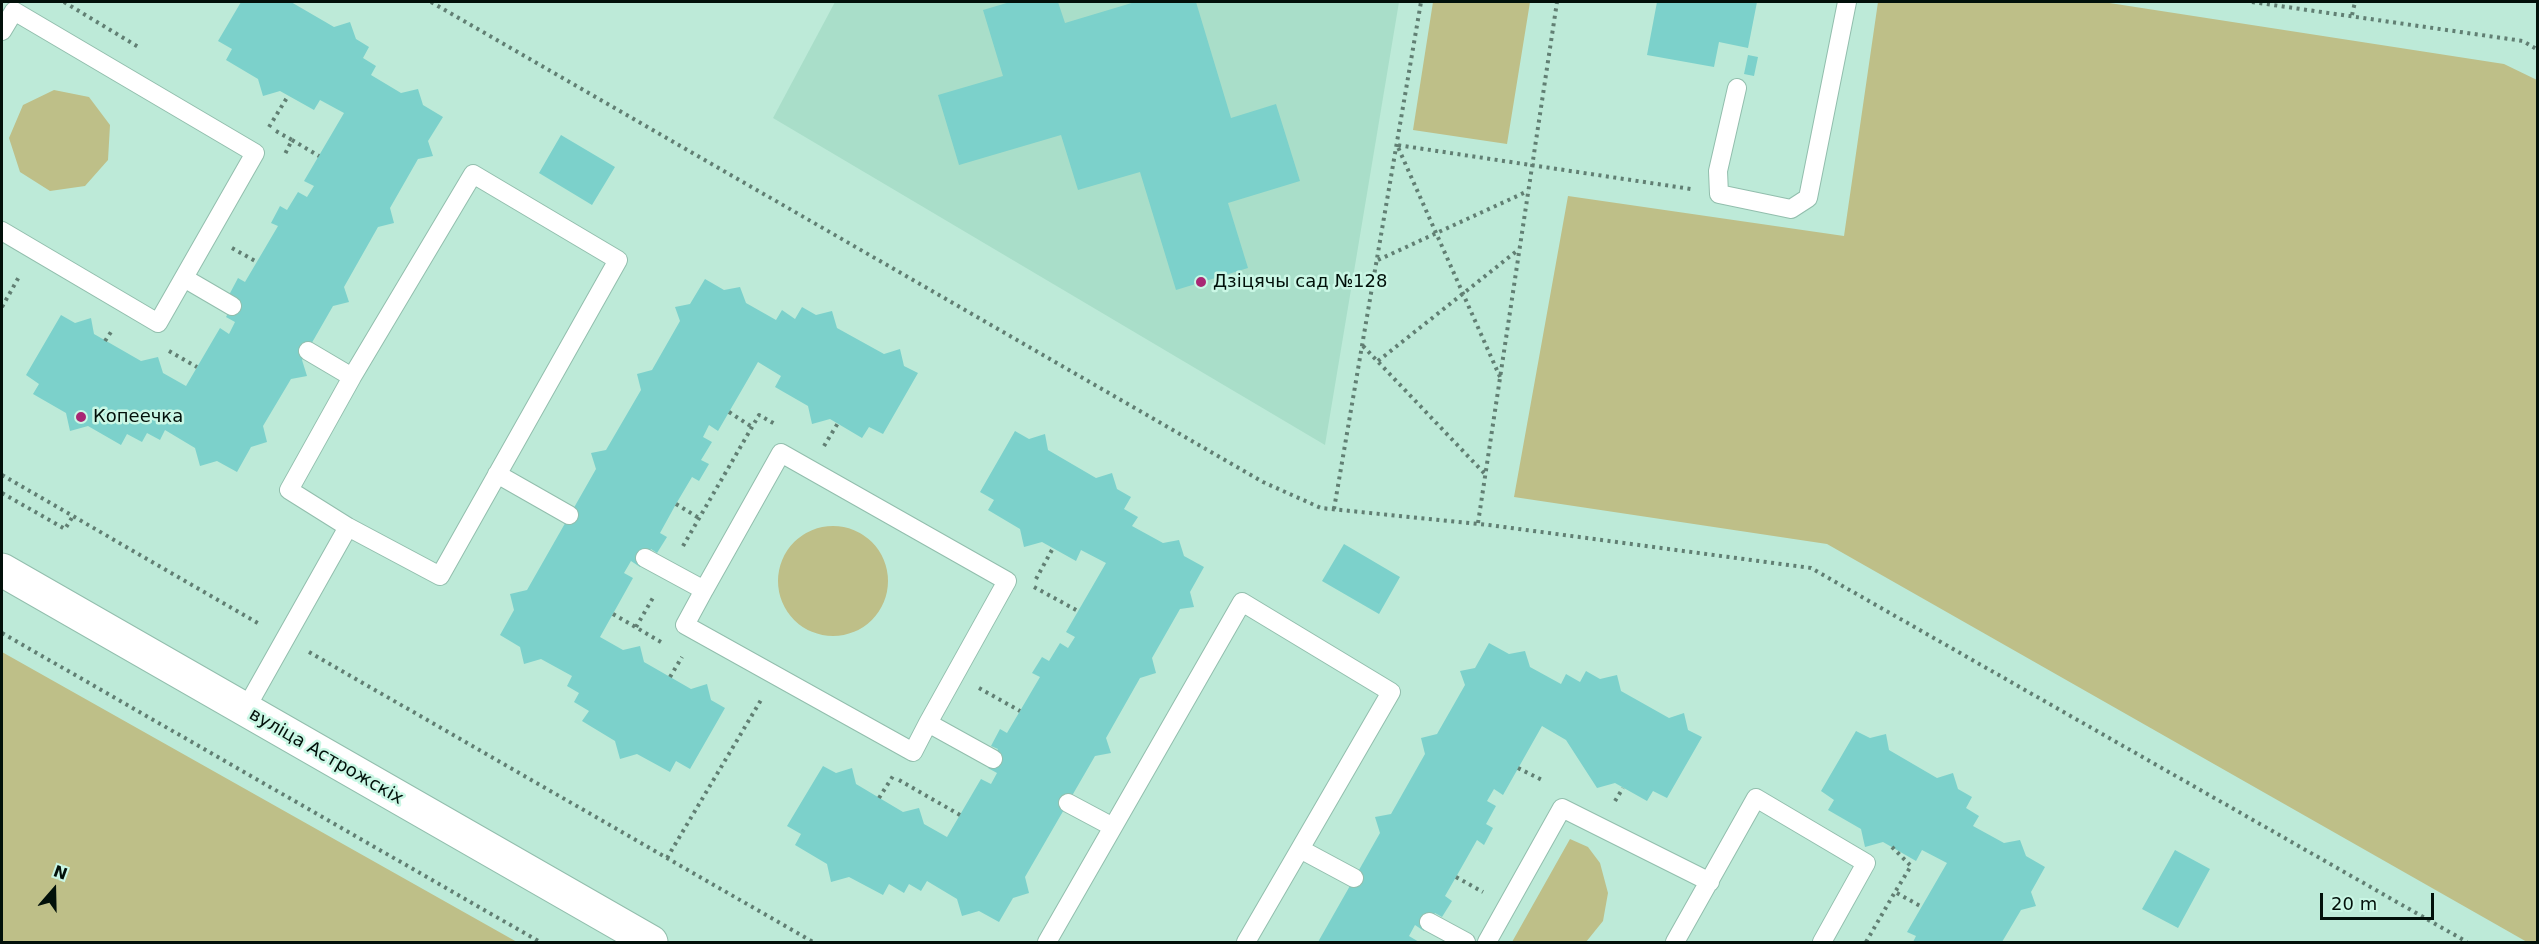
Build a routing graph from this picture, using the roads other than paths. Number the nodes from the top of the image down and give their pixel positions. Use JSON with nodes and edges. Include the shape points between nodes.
{"nodes":[{"id":1,"x":1847,"y":2,"type":"edge"},
{"id":2,"x":2,"y":31,"type":"edge"},
{"id":3,"x":1737,"y":88,"type":"dead end"},
{"id":4,"x":2,"y":231,"type":"edge"},
{"id":5,"x":184,"y":278,"type":"junction"},
{"id":6,"x":232,"y":306,"type":"dead end"},
{"id":7,"x":308,"y":351,"type":"dead end"},
{"id":8,"x":352,"y":377,"type":"junction"},
{"id":9,"x":497,"y":474,"type":"junction"},
{"id":10,"x":569,"y":515,"type":"dead end"},
{"id":11,"x":348,"y":527,"type":"junction"},
{"id":12,"x":645,"y":558,"type":"dead end"},
{"id":13,"x":2,"y":570,"type":"edge"},
{"id":14,"x":704,"y":591,"type":"junction"},
{"id":15,"x":245,"y":710,"type":"junction"},
{"id":16,"x":928,"y":723,"type":"junction"},
{"id":17,"x":993,"y":759,"type":"dead end"},
{"id":18,"x":1068,"y":803,"type":"dead end"},
{"id":19,"x":1113,"y":827,"type":"junction"},
{"id":20,"x":1300,"y":849,"type":"junction"},
{"id":21,"x":1354,"y":879,"type":"dead end"},
{"id":22,"x":1710,"y":882,"type":"junction"},
{"id":23,"x":1430,"y":922,"type":"dead end"},
{"id":24,"x":651,"y":942,"type":"edge"},
{"id":25,"x":1047,"y":942,"type":"edge"},
{"id":26,"x":1246,"y":942,"type":"edge"},
{"id":27,"x":1466,"y":942,"type":"edge"},
{"id":28,"x":1487,"y":942,"type":"edge"},
{"id":29,"x":1675,"y":942,"type":"edge"},
{"id":30,"x":1822,"y":942,"type":"edge"}],
"edges":[{"from":1,"to":3,"type":"lane","via":[[1808,198],[1791,208],[1719,194],[1718,171]]},
{"from":2,"to":5,"type":"lane","via":[[14,11],[255,153]]},
{"from":4,"to":5,"type":"lane","via":[[158,323]]},
{"from":5,"to":6,"type":"lane"},
{"from":7,"to":8,"type":"lane"},
{"from":8,"to":9,"type":"lane","via":[[473,174],[618,260]]},
{"from":8,"to":11,"type":"lane","via":[[289,490]]},
{"from":9,"to":10,"type":"lane"},
{"from":9,"to":11,"type":"lane","via":[[440,576]]},
{"from":11,"to":15,"type":"lane"},
{"from":12,"to":14,"type":"lane"},
{"from":13,"to":15,"type":"street","name":"вуліца Астрожскіх"},
{"from":14,"to":16,"type":"lane","via":[[685,625],[913,752]]},
{"from":14,"to":16,"type":"lane","via":[[781,453],[1007,581]]},
{"from":15,"to":24,"type":"street","name":"вуліца Астрожскіх"},
{"from":16,"to":17,"type":"lane"},
{"from":18,"to":19,"type":"lane"},
{"from":19,"to":20,"type":"lane","via":[[1242,602],[1391,692]]},
{"from":19,"to":25,"type":"lane"},
{"from":20,"to":21,"type":"lane"},
{"from":20,"to":26,"type":"lane"},
{"from":22,"to":28,"type":"lane","via":[[1562,808]]},
{"from":22,"to":29,"type":"lane"},
{"from":22,"to":30,"type":"lane","via":[[1756,798],[1866,863]]},
{"from":23,"to":27,"type":"lane"}]}
